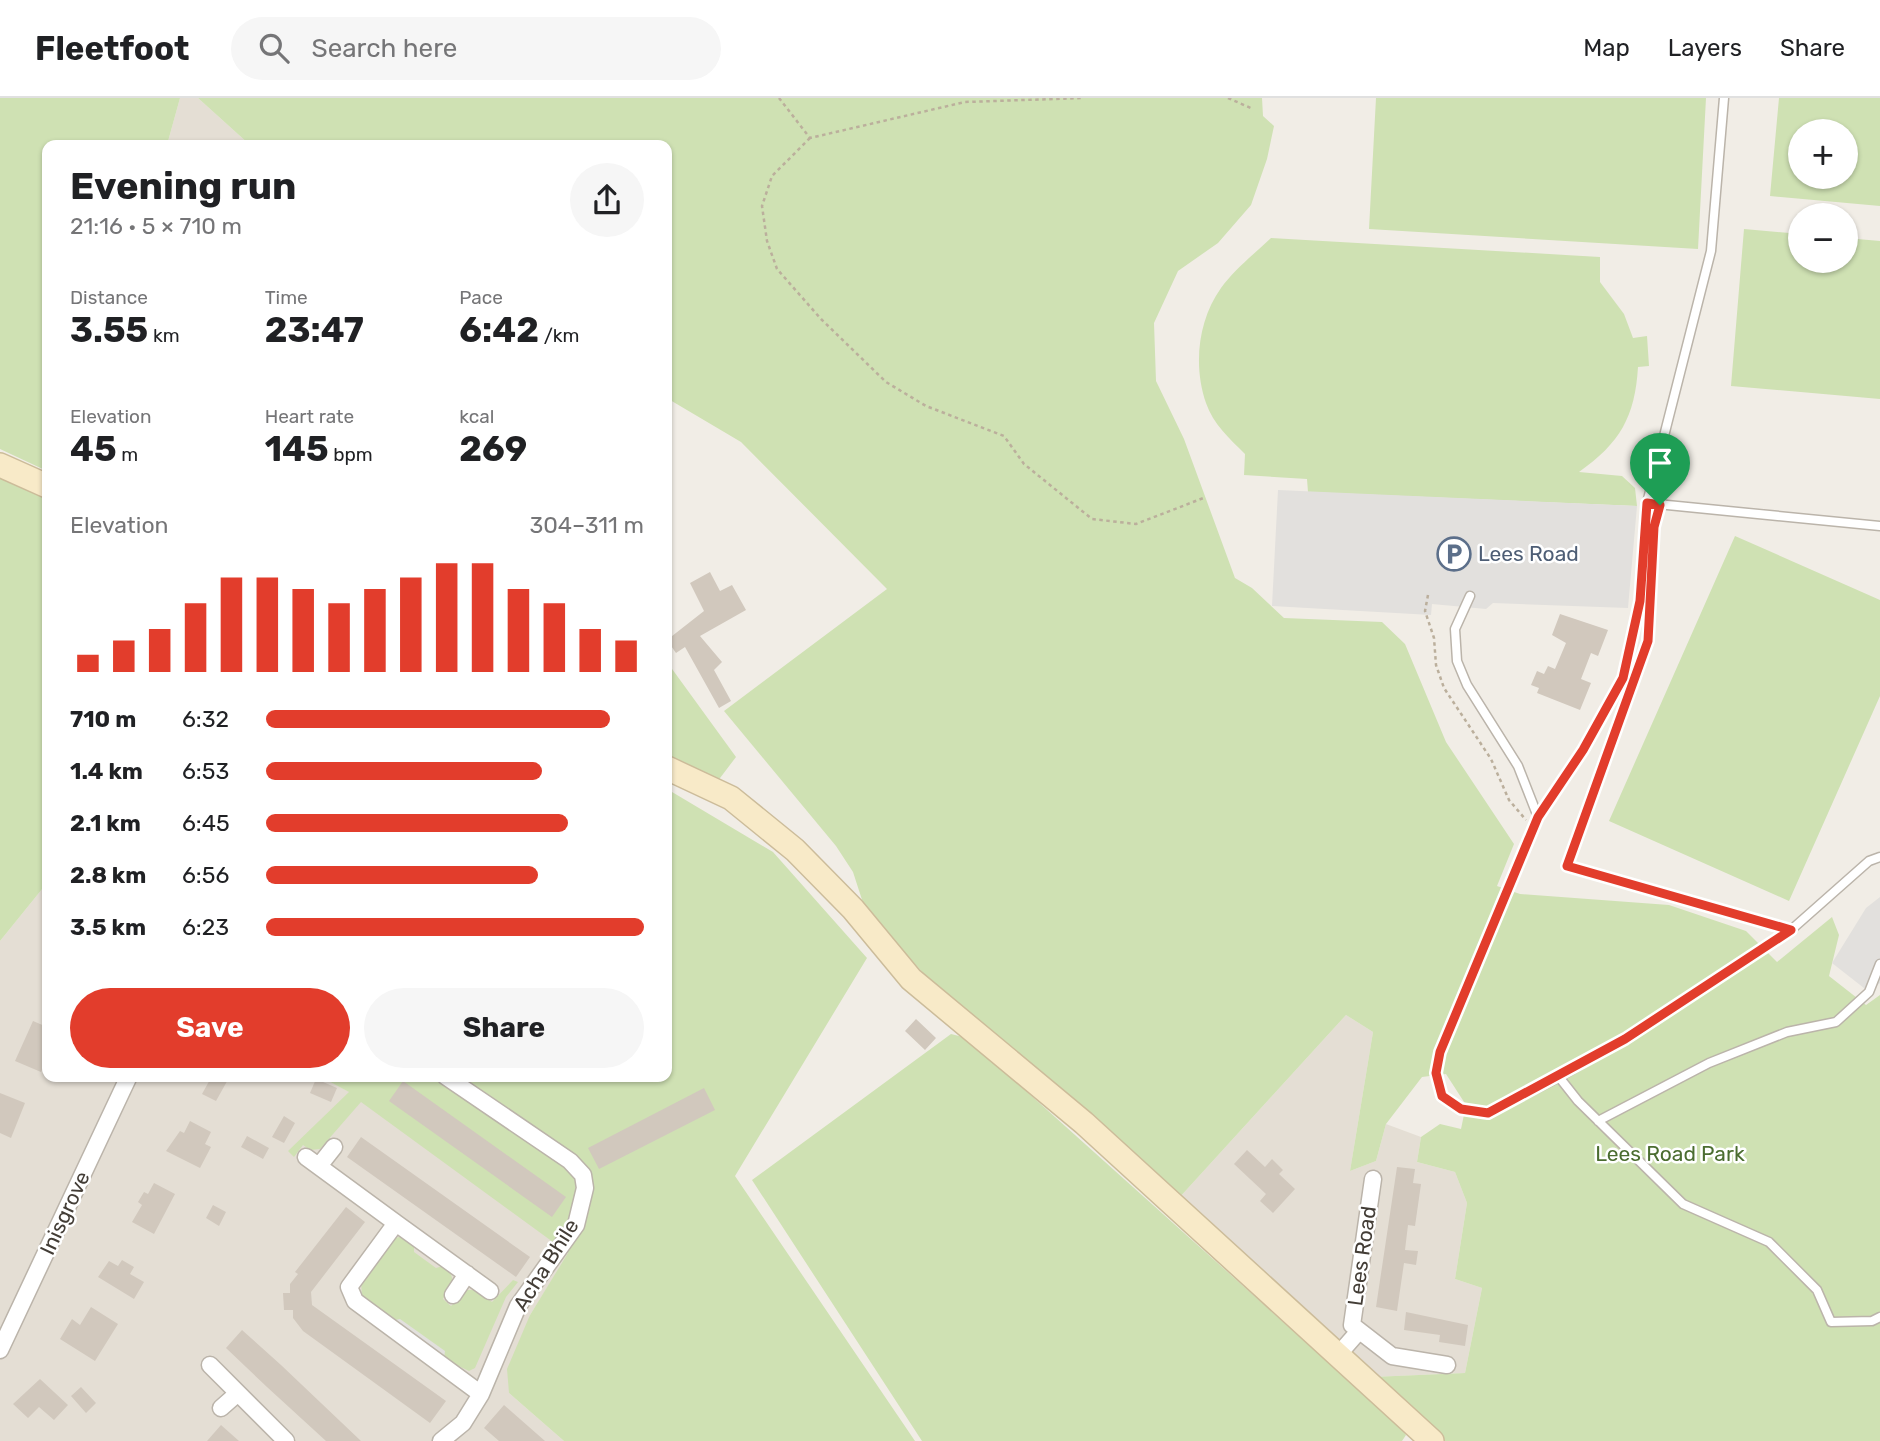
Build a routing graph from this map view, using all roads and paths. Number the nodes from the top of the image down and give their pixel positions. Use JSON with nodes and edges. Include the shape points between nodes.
{"nodes":[{"id":1,"x":779,"y":98,"type":"edge"},
{"id":2,"x":1084,"y":98,"type":"edge"},
{"id":3,"x":1228,"y":98,"type":"edge"},
{"id":4,"x":1724,"y":98,"type":"edge"},
{"id":5,"x":1253,"y":109,"type":"dead end"},
{"id":6,"x":810,"y":138,"type":"junction"},
{"id":7,"x":0,"y":465,"type":"edge"},
{"id":8,"x":42,"y":484,"type":"edge"},
{"id":9,"x":1206,"y":497,"type":"dead end"},
{"id":10,"x":1647,"y":503,"type":"junction"},
{"id":11,"x":1880,"y":526,"type":"edge"},
{"id":12,"x":1427,"y":595,"type":"dead end"},
{"id":13,"x":1470,"y":596,"type":"dead end"},
{"id":14,"x":1649,"y":616,"type":"dead end"},
{"id":15,"x":1634,"y":678,"type":"dead end"},
{"id":16,"x":1630,"y":691,"type":"dead end"},
{"id":17,"x":672,"y":770,"type":"edge"},
{"id":18,"x":1536,"y":821,"type":"junction"},
{"id":19,"x":1880,"y":857,"type":"edge"},
{"id":20,"x":1791,"y":930,"type":"junction"},
{"id":21,"x":1880,"y":964,"type":"edge"},
{"id":22,"x":1559,"y":1077,"type":"junction"},
{"id":23,"x":126,"y":1082,"type":"edge"},
{"id":24,"x":453,"y":1082,"type":"edge"},
{"id":25,"x":1598,"y":1121,"type":"junction"},
{"id":26,"x":334,"y":1147,"type":"dead end"},
{"id":27,"x":1373,"y":1179,"type":"dead end"},
{"id":28,"x":396,"y":1223,"type":"junction"},
{"id":29,"x":467,"y":1274,"type":"junction"},
{"id":30,"x":490,"y":1291,"type":"dead end"},
{"id":31,"x":453,"y":1295,"type":"dead end"},
{"id":32,"x":1880,"y":1317,"type":"edge"},
{"id":33,"x":1359,"y":1331,"type":"junction"},
{"id":34,"x":0,"y":1349,"type":"edge"},
{"id":35,"x":1338,"y":1355,"type":"junction"},
{"id":36,"x":1447,"y":1364,"type":"dead end"},
{"id":37,"x":210,"y":1365,"type":"dead end"},
{"id":38,"x":238,"y":1393,"type":"junction"},
{"id":39,"x":481,"y":1394,"type":"junction"},
{"id":40,"x":221,"y":1408,"type":"dead end"},
{"id":41,"x":286,"y":1441,"type":"edge"},
{"id":42,"x":441,"y":1441,"type":"edge"},
{"id":43,"x":1432,"y":1441,"type":"edge"}],
"edges":[{"from":1,"to":6,"type":"path"},
{"from":2,"to":6,"type":"path","via":[[965,102]]},
{"from":3,"to":5,"type":"path"},
{"from":4,"to":10,"type":"lane","via":[[1710,251]]},
{"from":6,"to":9,"type":"path","via":[[772,176],[762,206],[767,241],[777,269],[886,382],[926,406],[1004,436],[1024,464],[1092,519],[1136,524]]},
{"from":7,"to":8,"type":"street"},
{"from":10,"to":11,"type":"lane"},
{"from":10,"to":18,"type":"lane","via":[[1640,601],[1623,678]]},
{"from":12,"to":18,"type":"path","via":[[1426,611],[1444,688],[1491,759],[1509,800],[1525,819]]},
{"from":13,"to":18,"type":"lane","via":[[1455,629],[1457,662],[1518,766]]},
{"from":14,"to":15,"type":"path","via":[[1648,641]]},
{"from":16,"to":20,"type":"path","via":[[1567,866]]},
{"from":17,"to":35,"type":"street","via":[[731,798],[795,850],[853,909],[911,979],[1084,1123]]},
{"from":18,"to":22,"type":"lane","via":[[1440,1052],[1436,1073],[1442,1096],[1461,1109],[1488,1113]]},
{"from":19,"to":20,"type":"lane","via":[[1869,861]]},
{"from":20,"to":22,"type":"lane"},
{"from":21,"to":25,"type":"lane","via":[[1869,992],[1836,1023],[1787,1032],[1709,1063]]},
{"from":22,"to":25,"type":"lane"},
{"from":23,"to":34,"type":"street","name":"Inisgrove"},
{"from":24,"to":39,"type":"street","name":"Acha Bhile","via":[[570,1161],[583,1175],[585,1188],[576,1225],[517,1306]]},
{"from":25,"to":32,"type":"lane","via":[[1683,1204],[1769,1242],[1817,1290],[1832,1322]]},
{"from":26,"to":28,"type":"street","name":"Acha Bhile","via":[[312,1162]]},
{"from":27,"to":33,"type":"street","name":"Lees Road","via":[[1352,1325]]},
{"from":28,"to":29,"type":"street","name":"Acha Bhile"},
{"from":28,"to":39,"type":"street","via":[[349,1287],[355,1301]]},
{"from":29,"to":30,"type":"street","name":"Acha Bhile"},
{"from":29,"to":31,"type":"street"},
{"from":33,"to":35,"type":"street","name":"Lees Road"},
{"from":33,"to":36,"type":"street","name":"Lees Road","via":[[1392,1356]]},
{"from":35,"to":43,"type":"street"},
{"from":37,"to":38,"type":"street"},
{"from":38,"to":40,"type":"street"},
{"from":38,"to":41,"type":"street"},
{"from":39,"to":42,"type":"street","name":"Acha Bhile","via":[[463,1423]]}]}
